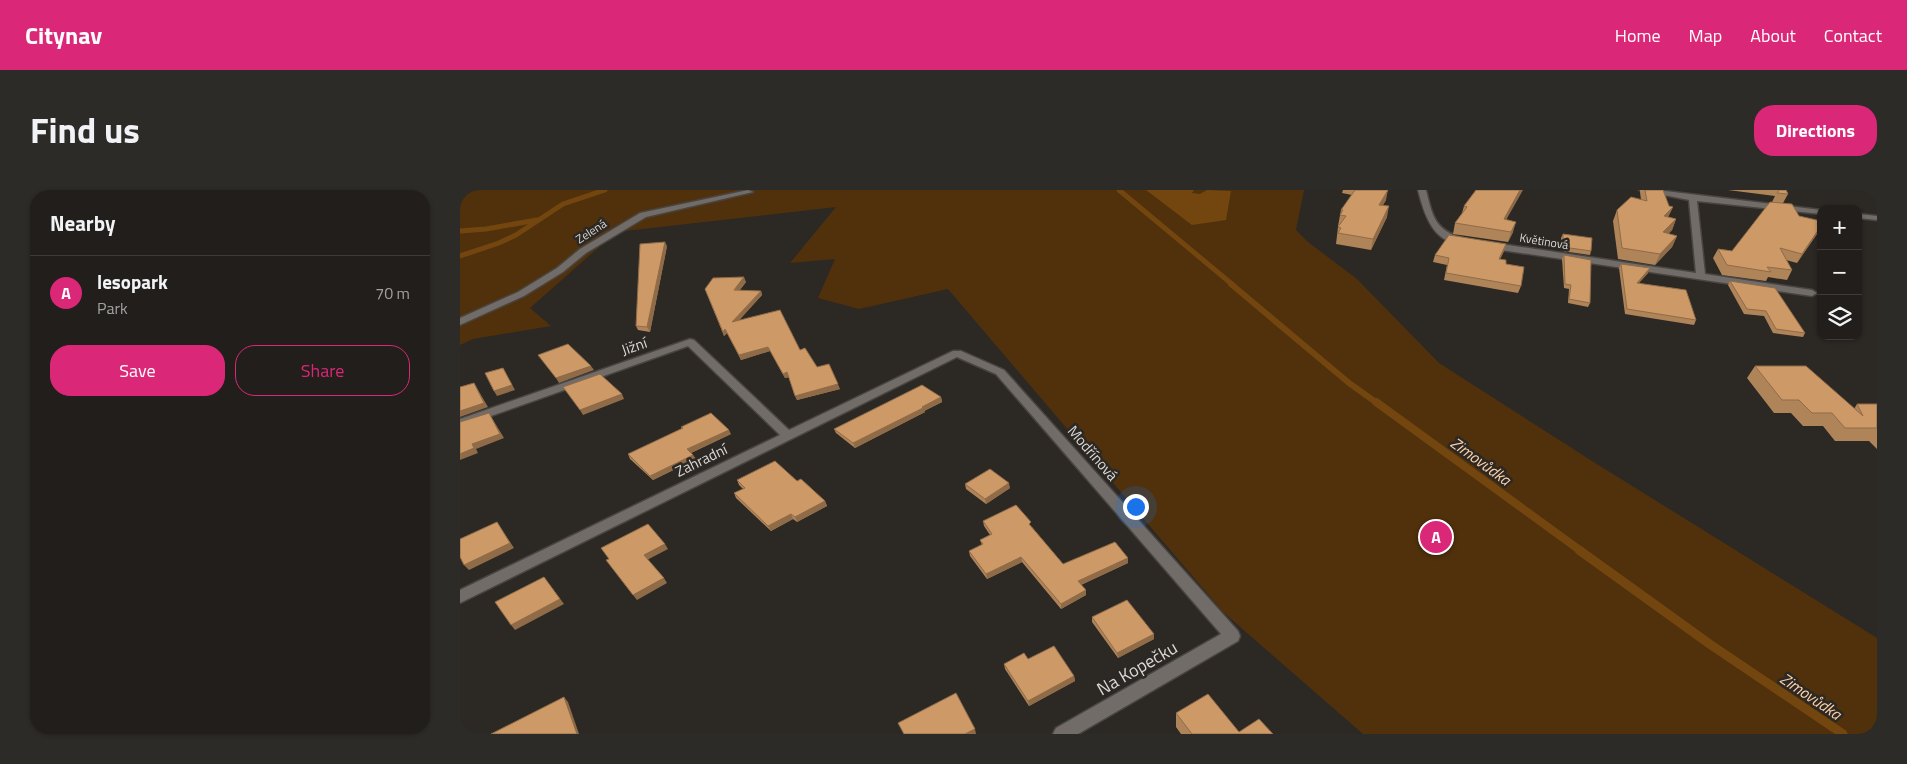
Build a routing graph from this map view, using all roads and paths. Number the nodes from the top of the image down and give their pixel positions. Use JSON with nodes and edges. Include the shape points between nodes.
{"nodes":[{"id":1,"x":1422,"y":190,"type":"edge"},
{"id":2,"x":1643,"y":190,"type":"edge"},
{"id":3,"x":749,"y":192,"type":"dead end"},
{"id":4,"x":1693,"y":198,"type":"junction"},
{"id":5,"x":1817,"y":212,"type":"edge"},
{"id":6,"x":1862,"y":216,"type":"edge"},
{"id":7,"x":1877,"y":218,"type":"edge"},
{"id":8,"x":1701,"y":277,"type":"junction"},
{"id":9,"x":1812,"y":293,"type":"dead end"},
{"id":10,"x":460,"y":322,"type":"edge"},
{"id":11,"x":957,"y":353,"type":"joint"},
{"id":12,"x":460,"y":423,"type":"edge"},
{"id":13,"x":788,"y":436,"type":"junction"},
{"id":14,"x":460,"y":598,"type":"edge"},
{"id":15,"x":1232,"y":636,"type":"joint"},
{"id":16,"x":1062,"y":734,"type":"edge"}],
"edges":[{"from":1,"to":8,"type":"street","name":"Květinová","via":[[1431,224],[1451,238]]},
{"from":2,"to":4,"type":"street"},
{"from":3,"to":10,"type":"street","name":"Zelená","via":[[643,214],[521,294]]},
{"from":4,"to":5,"type":"street"},
{"from":4,"to":8,"type":"street"},
{"from":6,"to":7,"type":"street"},
{"from":8,"to":9,"type":"street","name":"Květinová"},
{"from":11,"to":13,"type":"street","name":"Zahradní"},
{"from":11,"to":15,"type":"street","name":"Modřínová","via":[[1000,372]]},
{"from":12,"to":13,"type":"street","name":"Jižní","via":[[690,342]]},
{"from":13,"to":14,"type":"street","name":"Zahradní"},
{"from":15,"to":16,"type":"street","name":"Na Kopečku"}]}
